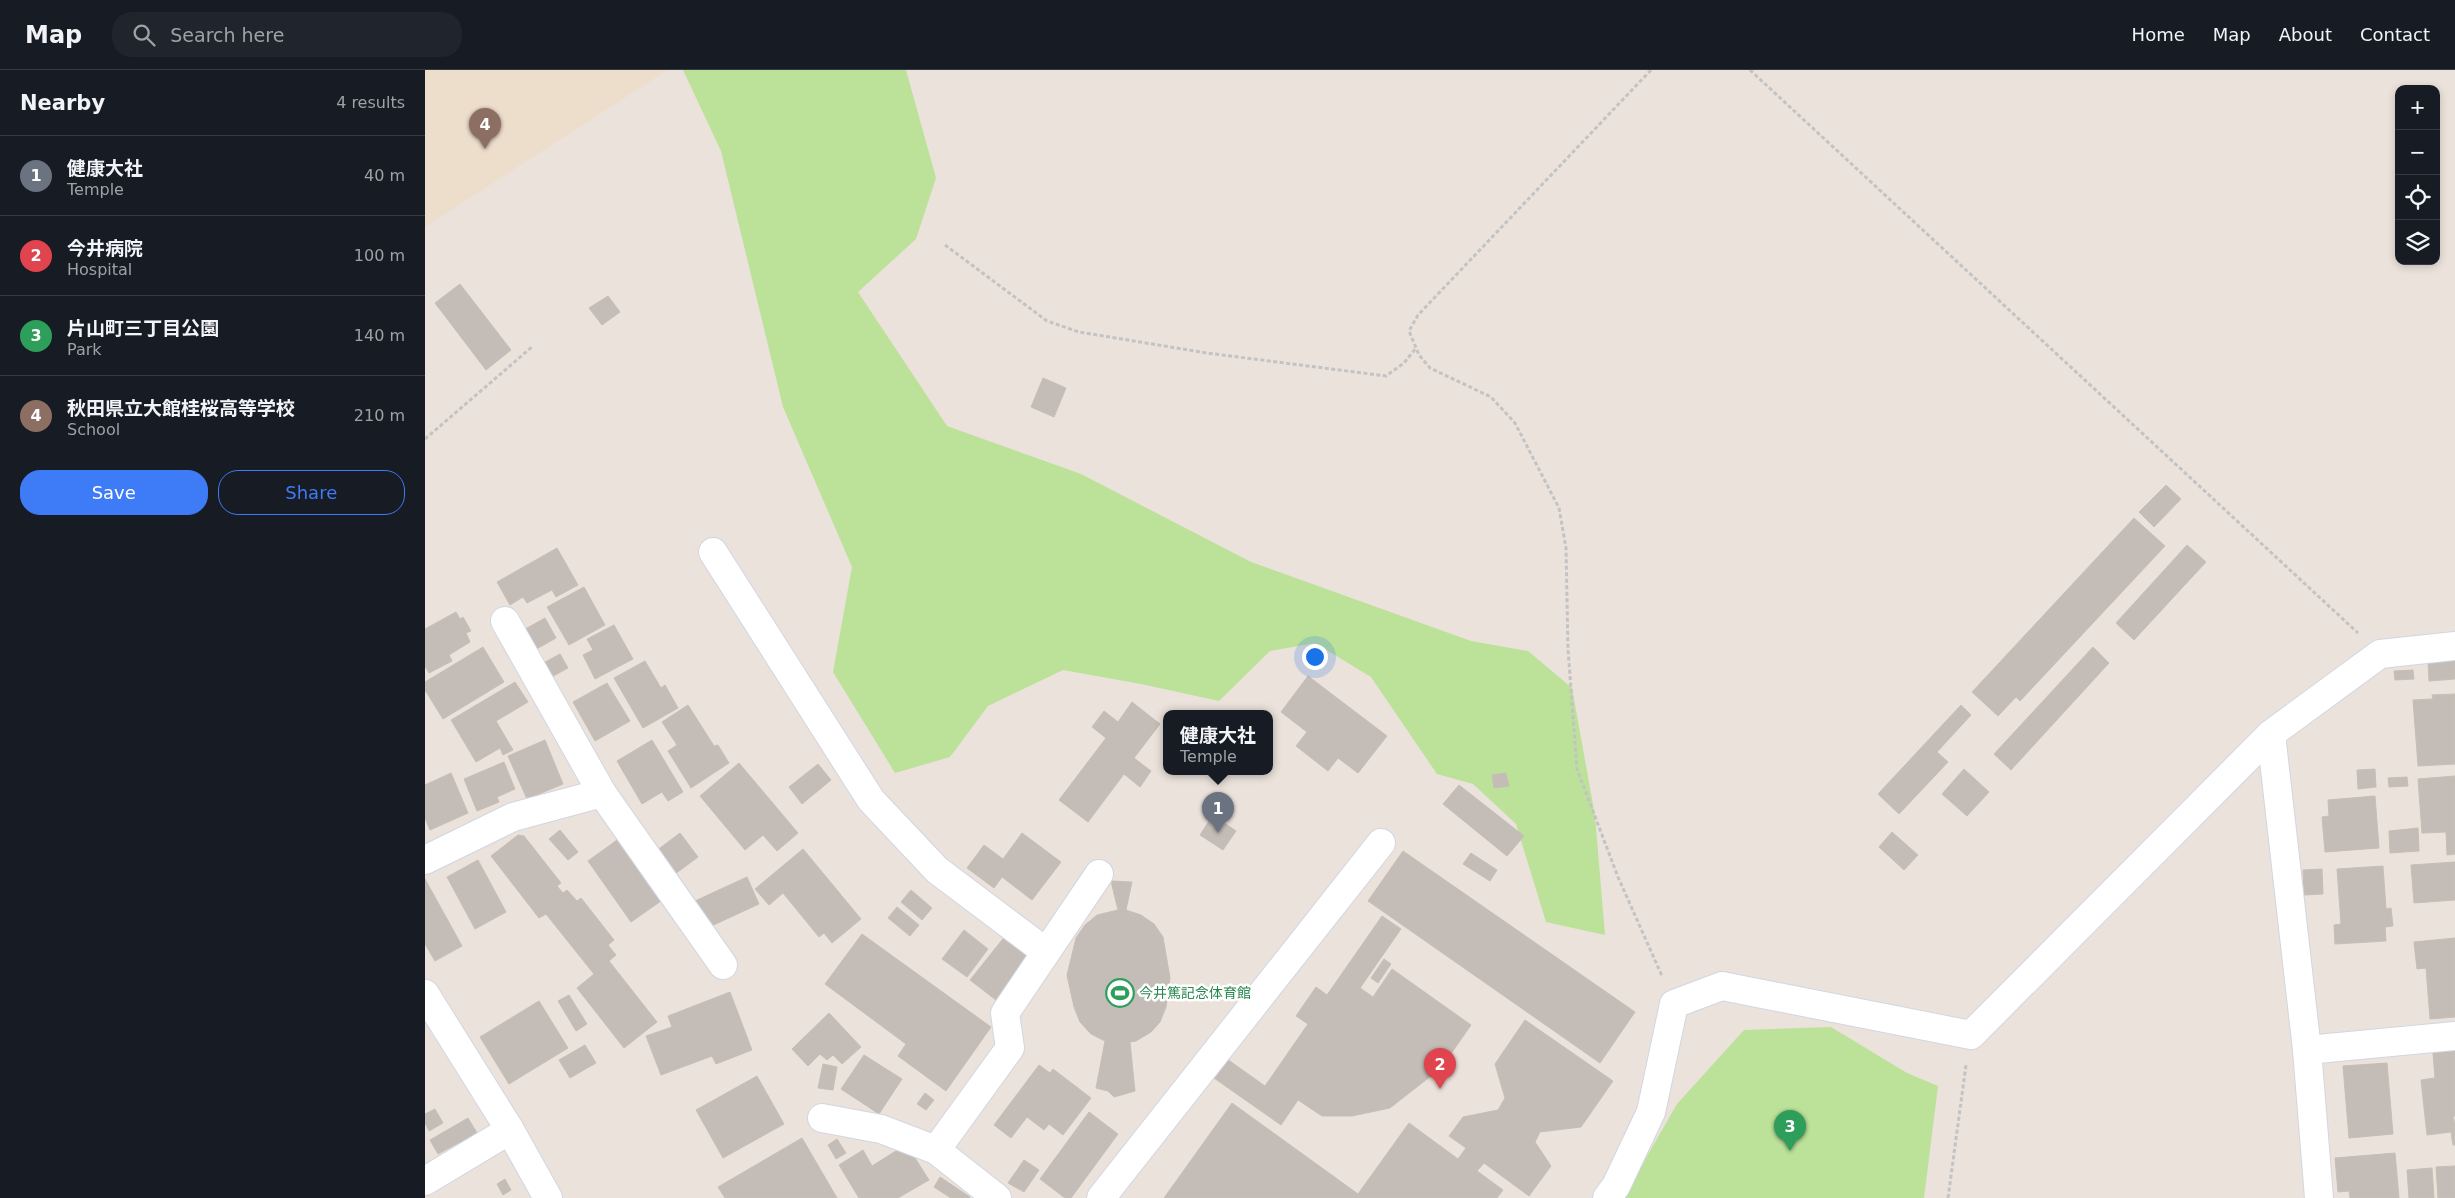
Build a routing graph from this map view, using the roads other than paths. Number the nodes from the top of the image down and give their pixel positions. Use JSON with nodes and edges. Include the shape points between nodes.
{"nodes":[{"id":1,"x":713,"y":552,"type":"dead end"},
{"id":2,"x":505,"y":621,"type":"dead end"},
{"id":3,"x":2455,"y":646,"type":"edge"},
{"id":4,"x":2271,"y":734,"type":"junction"},
{"id":5,"x":602,"y":793,"type":"junction"},
{"id":6,"x":1381,"y":844,"type":"dead end"},
{"id":7,"x":425,"y":860,"type":"edge"},
{"id":8,"x":1099,"y":874,"type":"dead end"},
{"id":9,"x":1046,"y":952,"type":"junction"},
{"id":10,"x":723,"y":965,"type":"dead end"},
{"id":11,"x":425,"y":994,"type":"edge"},
{"id":12,"x":2455,"y":1036,"type":"edge"},
{"id":13,"x":2307,"y":1050,"type":"junction"},
{"id":14,"x":822,"y":1118,"type":"dead end"},
{"id":15,"x":510,"y":1130,"type":"junction"},
{"id":16,"x":936,"y":1150,"type":"junction"},
{"id":17,"x":425,"y":1181,"type":"edge"},
{"id":18,"x":548,"y":1198,"type":"edge"},
{"id":19,"x":997,"y":1198,"type":"edge"},
{"id":20,"x":1101,"y":1198,"type":"edge"},
{"id":21,"x":1607,"y":1198,"type":"edge"},
{"id":22,"x":2319,"y":1198,"type":"edge"}],
"edges":[{"from":1,"to":9,"type":"street","via":[[871,800],[937,870]]},
{"from":2,"to":5,"type":"street"},
{"from":3,"to":4,"type":"street","via":[[2380,654]]},
{"from":4,"to":13,"type":"street"},
{"from":4,"to":21,"type":"street","via":[[1971,1035],[1723,986],[1674,1004],[1651,1112]]},
{"from":5,"to":7,"type":"street","via":[[513,817]]},
{"from":5,"to":10,"type":"street"},
{"from":6,"to":20,"type":"street"},
{"from":8,"to":9,"type":"street"},
{"from":9,"to":16,"type":"street","via":[[1005,1013],[1010,1048]]},
{"from":11,"to":15,"type":"street"},
{"from":12,"to":13,"type":"street"},
{"from":13,"to":22,"type":"street"},
{"from":14,"to":16,"type":"street","via":[[881,1129]]},
{"from":15,"to":17,"type":"street"},
{"from":15,"to":18,"type":"street"},
{"from":16,"to":19,"type":"street"}]}
